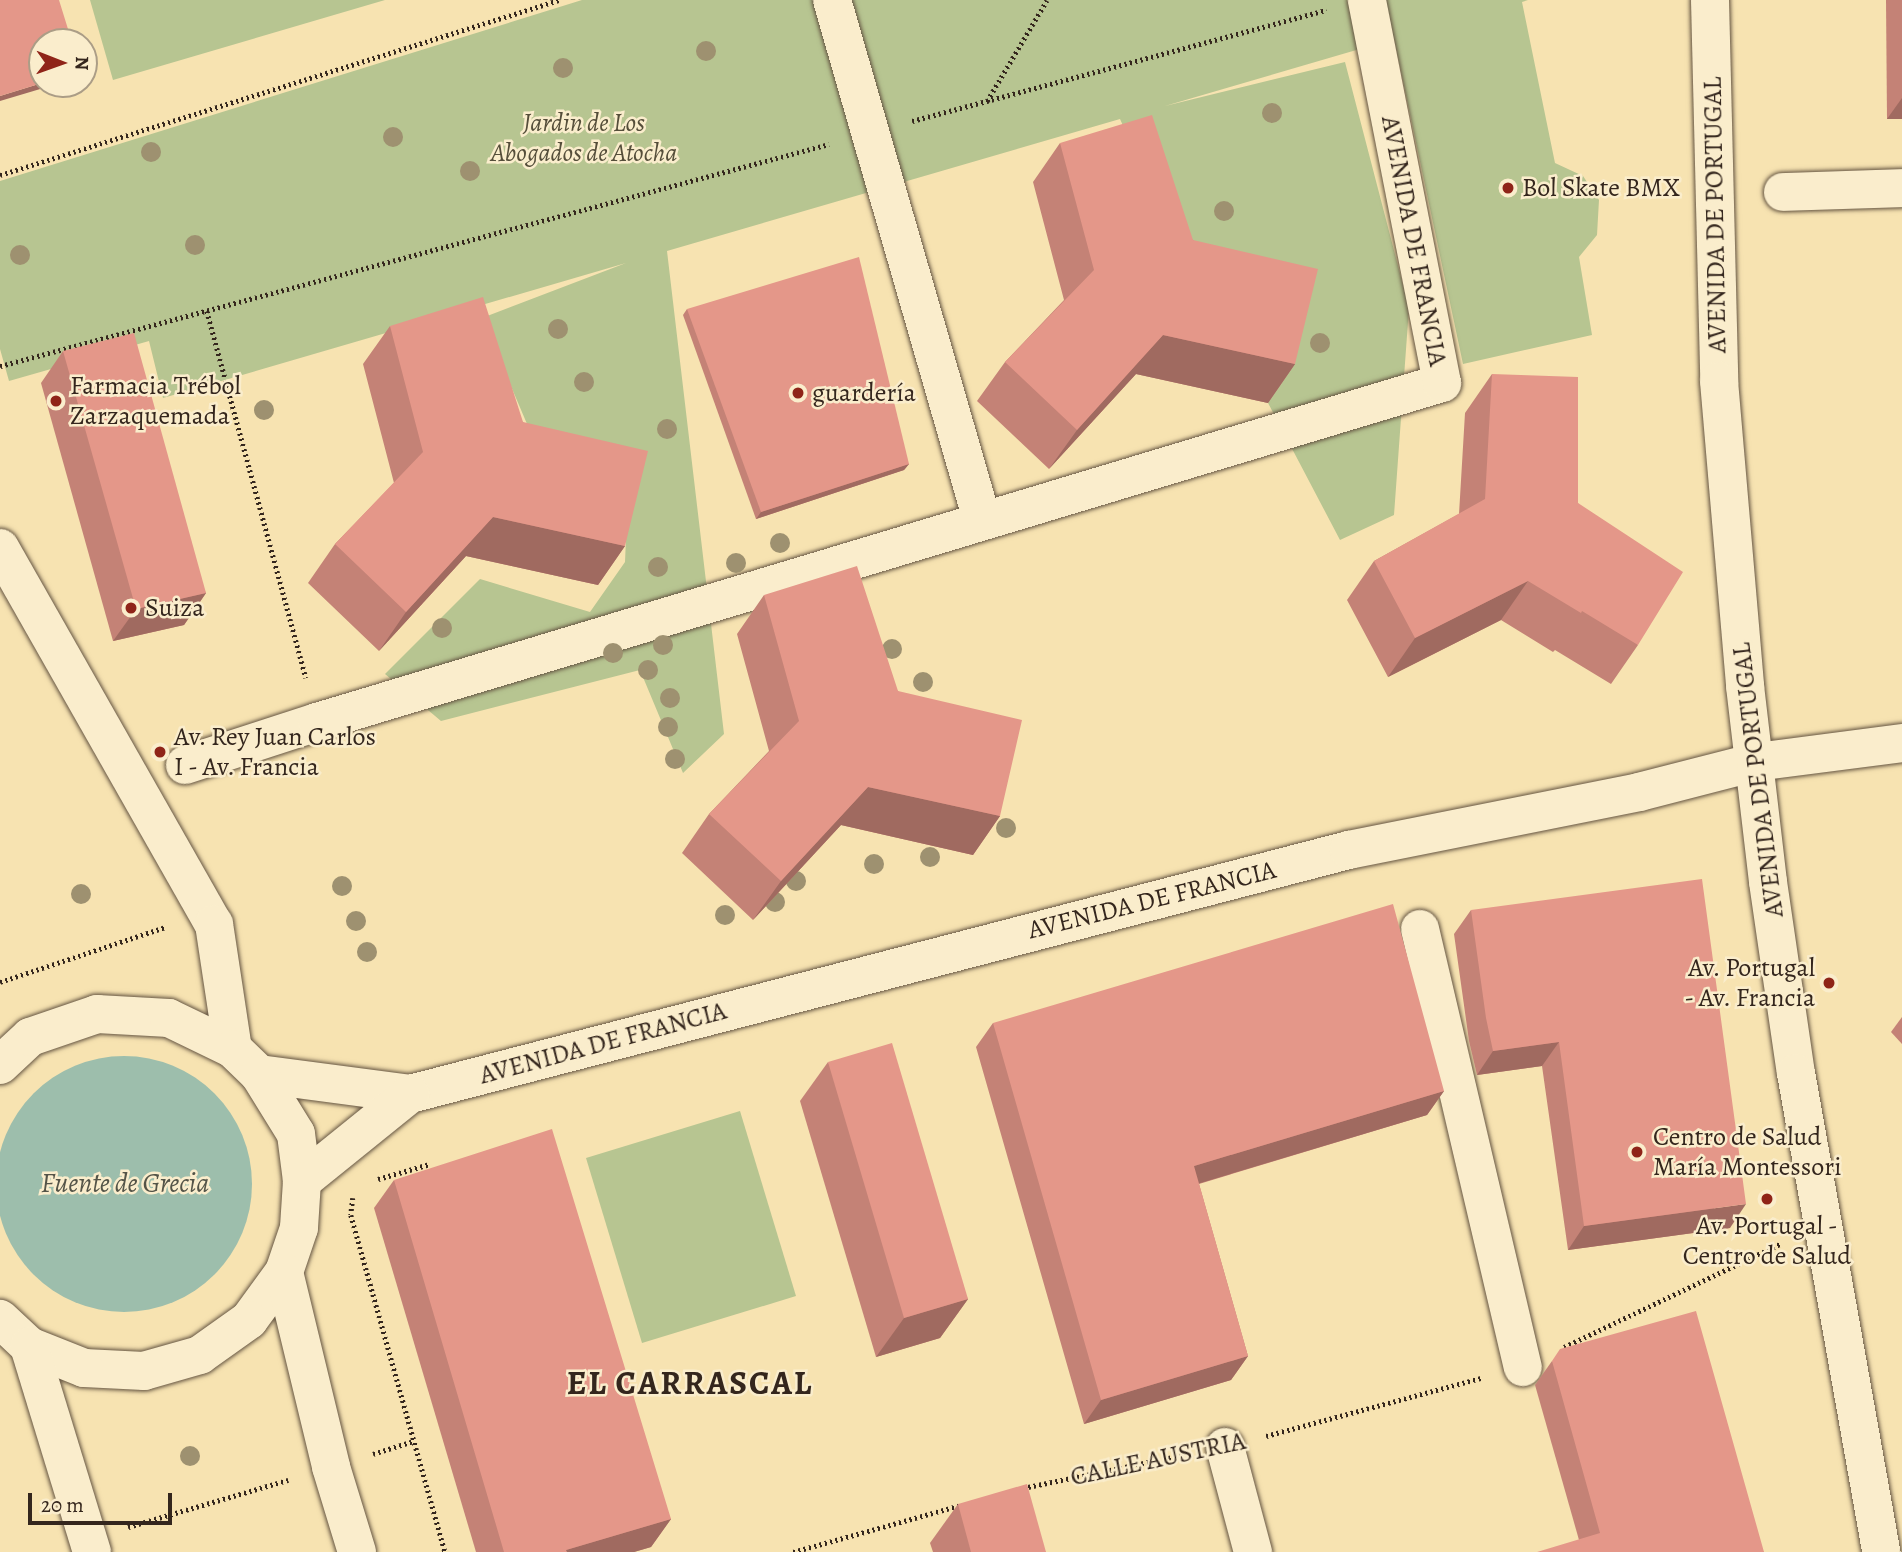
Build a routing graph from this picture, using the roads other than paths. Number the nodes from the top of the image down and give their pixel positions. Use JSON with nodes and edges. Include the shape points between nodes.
{"nodes":[{"id":1,"x":832,"y":0,"type":"edge"},
{"id":2,"x":1710,"y":0,"type":"edge"},
{"id":3,"x":1352,"y":4,"type":"edge"},
{"id":4,"x":1902,"y":188,"type":"edge"},
{"id":5,"x":1783,"y":192,"type":"dead end"},
{"id":6,"x":982,"y":520,"type":"junction"},
{"id":7,"x":0,"y":548,"type":"edge"},
{"id":8,"x":1902,"y":743,"type":"edge"},
{"id":9,"x":1756,"y":762,"type":"junction"},
{"id":10,"x":185,"y":765,"type":"dead end"},
{"id":11,"x":1420,"y":929,"type":"dead end"},
{"id":12,"x":246,"y":1062,"type":"junction"},
{"id":13,"x":0,"y":1065,"type":"edge"},
{"id":14,"x":410,"y":1094,"type":"junction"},
{"id":15,"x":302,"y":1181,"type":"junction"},
{"id":16,"x":284,"y":1272,"type":"junction"},
{"id":17,"x":0,"y":1319,"type":"edge"},
{"id":18,"x":29,"y":1346,"type":"junction"},
{"id":19,"x":1522,"y":1367,"type":"road end"},
{"id":20,"x":1225,"y":1447,"type":"road end"},
{"id":21,"x":90,"y":1546,"type":"edge"},
{"id":22,"x":357,"y":1552,"type":"edge"},
{"id":23,"x":1253,"y":1552,"type":"edge"},
{"id":24,"x":1881,"y":1552,"type":"edge"}],
"edges":[{"from":1,"to":6,"type":"street"},
{"from":2,"to":9,"type":"street","name":"AVENIDA DE PORTUGAL","via":[[1719,381],[1745,687]]},
{"from":3,"to":6,"type":"street","name":"AVENIDA DE FRANCIA","via":[[1442,383]]},
{"from":4,"to":5,"type":"street"},
{"from":6,"to":10,"type":"street","name":"AVENIDA DE FRANCIA"},
{"from":7,"to":12,"type":"street","via":[[214,923]]},
{"from":8,"to":9,"type":"street","name":"AVENIDA DE FRANCIA"},
{"from":9,"to":14,"type":"street","name":"AVENIDA DE FRANCIA","via":[[1639,792],[1349,850]]},
{"from":9,"to":24,"type":"street","name":"AVENIDA DE PORTUGAL","via":[[1768,882],[1821,1225]]},
{"from":11,"to":19,"type":"street"},
{"from":12,"to":13,"type":"street","via":[[169,1018],[97,1013],[30,1037]]},
{"from":12,"to":14,"type":"street","name":"AVENIDA DE FRANCIA"},
{"from":12,"to":15,"type":"street","via":[[296,1134]]},
{"from":14,"to":15,"type":"street","name":"AVENIDA DE FRANCIA"},
{"from":15,"to":16,"type":"street","via":[[299,1228]]},
{"from":16,"to":18,"type":"street","via":[[249,1320],[200,1355],[144,1371],[84,1368]]},
{"from":16,"to":22,"type":"street"},
{"from":17,"to":18,"type":"street"},
{"from":18,"to":21,"type":"street"},
{"from":20,"to":23,"type":"street"}]}
